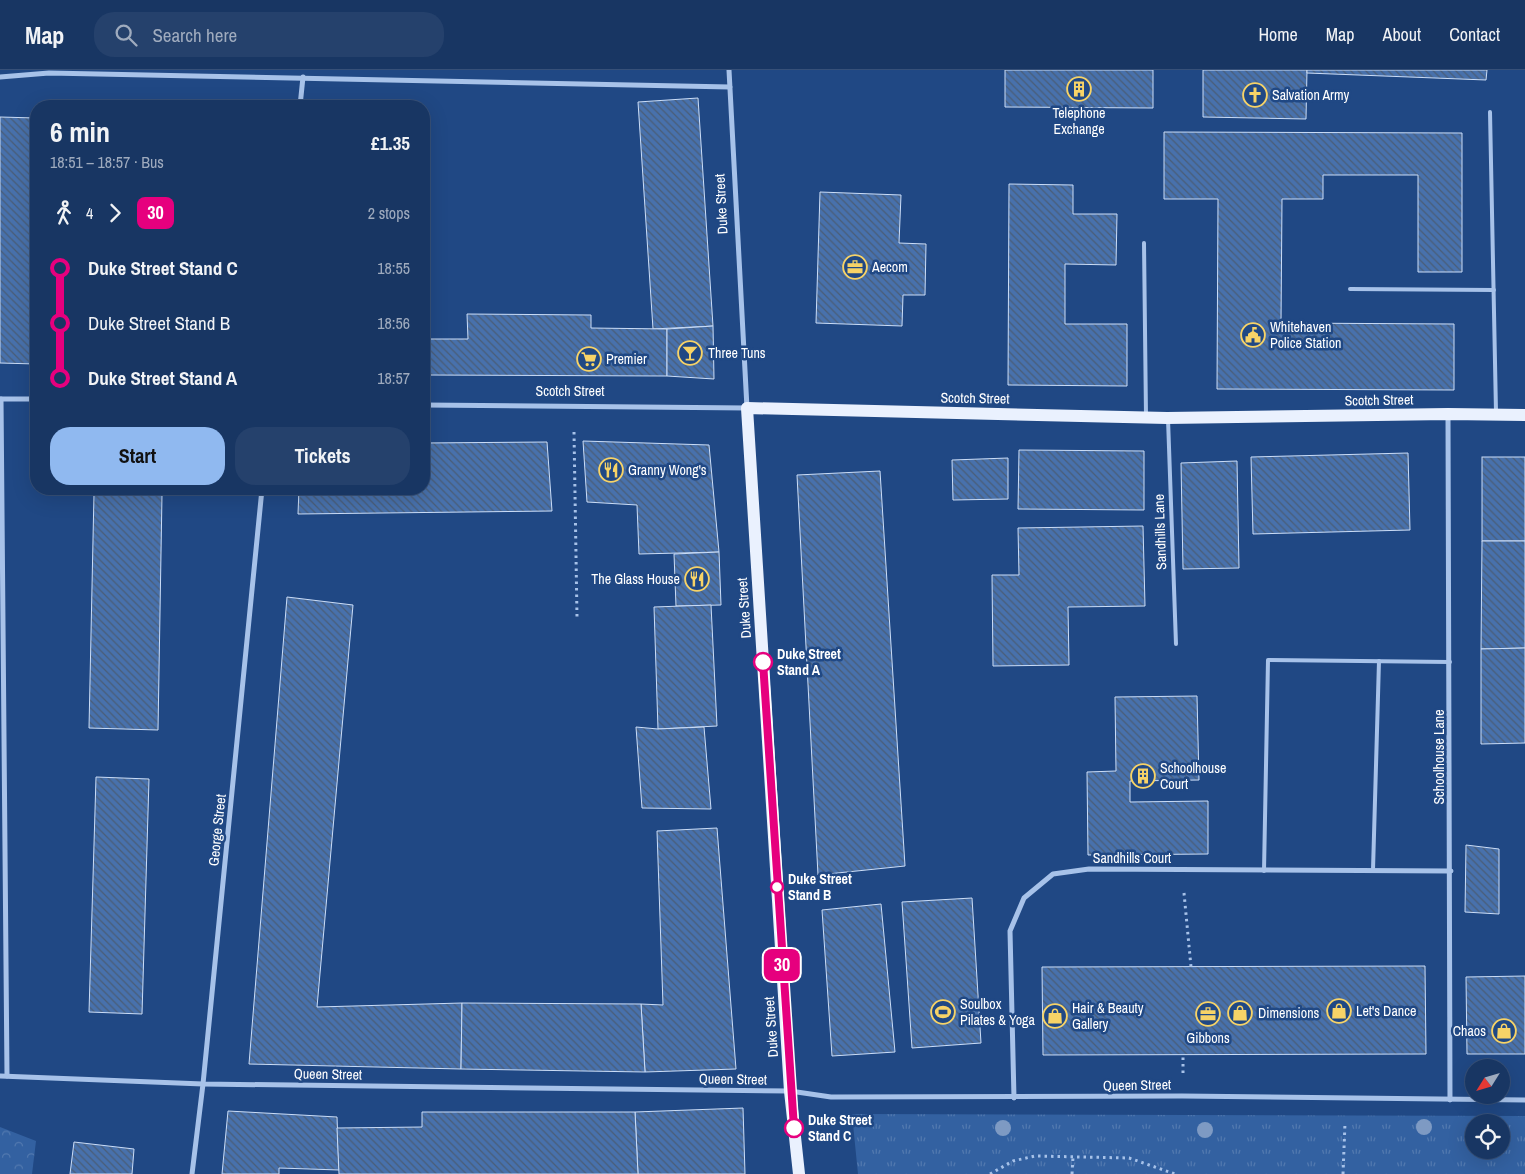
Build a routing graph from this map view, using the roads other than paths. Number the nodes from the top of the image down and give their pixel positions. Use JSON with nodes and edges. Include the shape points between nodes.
{"nodes":[{"id":1,"x":729,"y":70,"type":"edge"},
{"id":2,"x":49,"y":71,"type":"edge"},
{"id":3,"x":0,"y":77,"type":"edge"},
{"id":4,"x":303,"y":77,"type":"junction"},
{"id":5,"x":730,"y":88,"type":"junction"},
{"id":6,"x":301,"y":100,"type":"edge"},
{"id":7,"x":1490,"y":112,"type":"dead end"},
{"id":8,"x":1144,"y":243,"type":"dead end"},
{"id":9,"x":1350,"y":289,"type":"dead end"},
{"id":10,"x":1494,"y":290,"type":"junction"},
{"id":11,"x":1,"y":399,"type":"edge"},
{"id":12,"x":30,"y":400,"type":"edge"},
{"id":13,"x":430,"y":405,"type":"edge"},
{"id":14,"x":747,"y":408,"type":"junction"},
{"id":15,"x":1448,"y":414,"type":"junction"},
{"id":16,"x":1496,"y":414,"type":"junction"},
{"id":17,"x":1525,"y":416,"type":"edge"},
{"id":18,"x":1146,"y":418,"type":"junction"},
{"id":19,"x":1168,"y":418,"type":"junction"},
{"id":20,"x":261,"y":495,"type":"edge"},
{"id":21,"x":1176,"y":644,"type":"dead end"},
{"id":22,"x":1378,"y":661,"type":"junction"},
{"id":23,"x":1450,"y":662,"type":"junction"},
{"id":24,"x":1264,"y":870,"type":"junction"},
{"id":25,"x":1373,"y":870,"type":"junction"},
{"id":26,"x":1451,"y":871,"type":"junction"},
{"id":27,"x":0,"y":1076,"type":"edge"},
{"id":28,"x":6,"y":1076,"type":"junction"},
{"id":29,"x":203,"y":1084,"type":"junction"},
{"id":30,"x":790,"y":1091,"type":"junction"},
{"id":31,"x":1014,"y":1098,"type":"junction"},
{"id":32,"x":1450,"y":1100,"type":"junction"},
{"id":33,"x":1525,"y":1100,"type":"edge"},
{"id":34,"x":192,"y":1174,"type":"edge"},
{"id":35,"x":799,"y":1174,"type":"edge"}],
"edges":[{"from":1,"to":5,"type":"street","name":"Duke Street"},
{"from":2,"to":3,"type":"street"},
{"from":2,"to":4,"type":"street"},
{"from":4,"to":5,"type":"street"},
{"from":4,"to":6,"type":"street"},
{"from":5,"to":14,"type":"street","name":"Duke Street"},
{"from":7,"to":10,"type":"lane"},
{"from":8,"to":18,"type":"lane"},
{"from":9,"to":10,"type":"lane"},
{"from":10,"to":16,"type":"lane"},
{"from":11,"to":12,"type":"street"},
{"from":11,"to":28,"type":"street"},
{"from":13,"to":14,"type":"street","name":"Scotch Street"},
{"from":14,"to":18,"type":"main road","name":"Scotch Street"},
{"from":14,"to":30,"type":"main road","name":"Duke Street"},
{"from":15,"to":16,"type":"main road","name":"Scotch Street"},
{"from":15,"to":19,"type":"main road","name":"Scotch Street"},
{"from":15,"to":23,"type":"street","name":"Schoolhouse Lane"},
{"from":16,"to":17,"type":"main road","name":"Scotch Street"},
{"from":18,"to":19,"type":"main road","name":"Scotch Street"},
{"from":19,"to":21,"type":"lane","name":"Sandhills Lane"},
{"from":20,"to":29,"type":"street","name":"George Street"},
{"from":22,"to":23,"type":"lane"},
{"from":22,"to":24,"type":"lane","via":[[1268,660]]},
{"from":22,"to":25,"type":"lane"},
{"from":23,"to":26,"type":"street","name":"Schoolhouse Lane"},
{"from":24,"to":25,"type":"street","name":"Sandhills Court"},
{"from":24,"to":31,"type":"street","name":"Sandhills Court","via":[[1089,869],[1053,874],[1024,898],[1010,931]]},
{"from":25,"to":26,"type":"street","name":"Sandhills Court"},
{"from":26,"to":32,"type":"street","name":"Schoolhouse Lane"},
{"from":27,"to":28,"type":"street","name":"Queen Street"},
{"from":28,"to":29,"type":"street","name":"Queen Street"},
{"from":29,"to":30,"type":"street","name":"Queen Street"},
{"from":29,"to":34,"type":"street","name":"George Street"},
{"from":30,"to":31,"type":"street","name":"Queen Street","via":[[830,1097]]},
{"from":30,"to":35,"type":"main road","name":"Duke Street"},
{"from":31,"to":32,"type":"street","name":"Queen Street","via":[[1182,1096]]},
{"from":32,"to":33,"type":"street","name":"Queen Street"}]}
